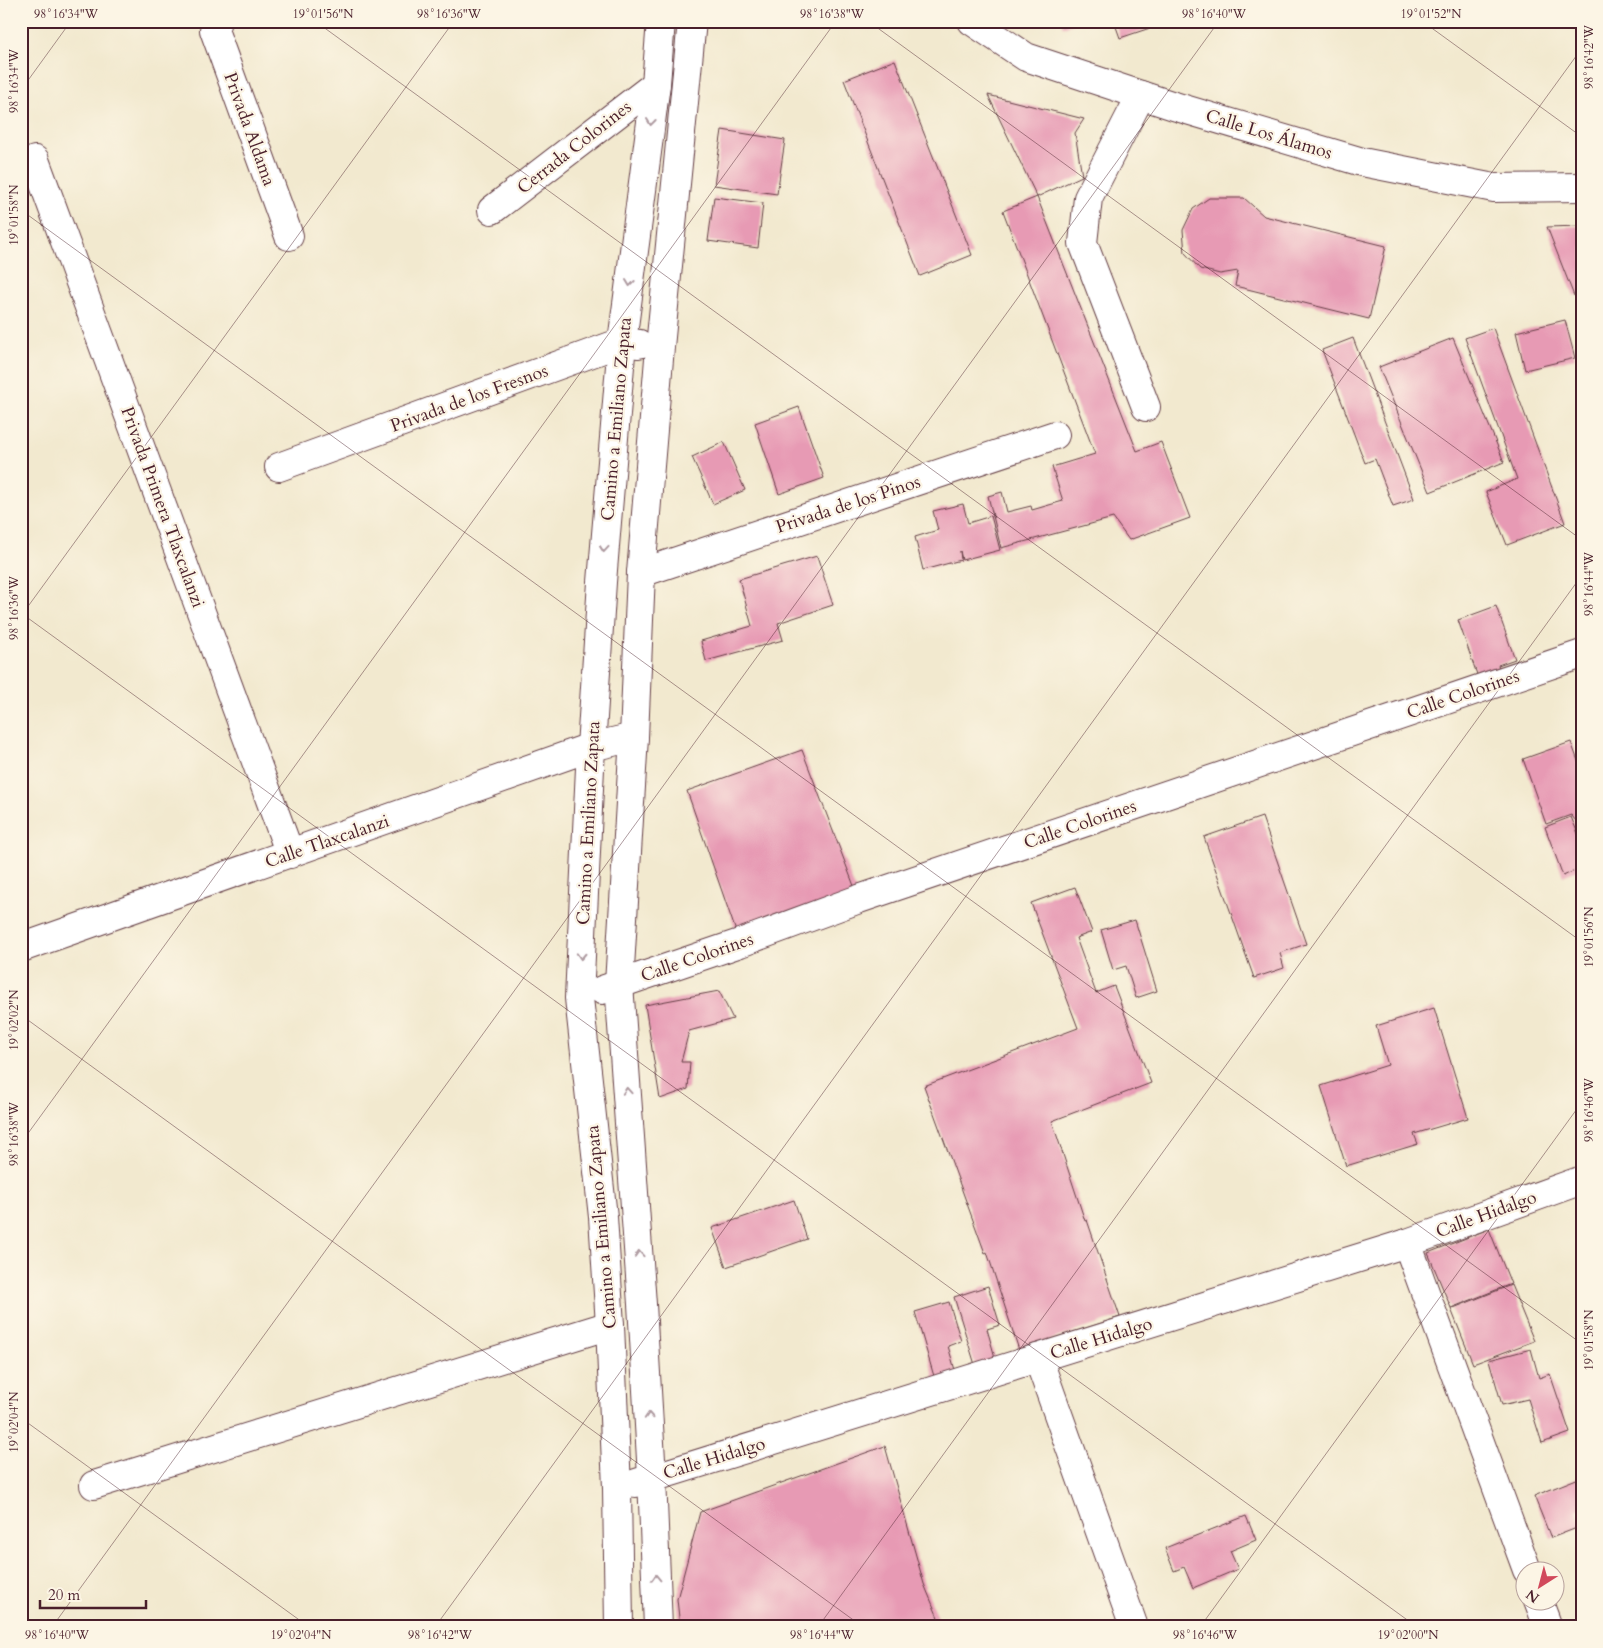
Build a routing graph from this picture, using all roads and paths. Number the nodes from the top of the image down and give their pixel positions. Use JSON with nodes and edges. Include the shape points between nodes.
{"nodes":[{"id":1,"x":217,"y":21,"type":"edge"},
{"id":2,"x":661,"y":21,"type":"edge"},
{"id":3,"x":692,"y":21,"type":"edge"},
{"id":4,"x":972,"y":21,"type":"edge"},
{"id":5,"x":656,"y":84,"type":"junction"},
{"id":6,"x":1141,"y":95,"type":"junction"},
{"id":7,"x":35,"y":160,"type":"dead end"},
{"id":8,"x":1582,"y":187,"type":"edge"},
{"id":9,"x":492,"y":210,"type":"dead end"},
{"id":10,"x":289,"y":236,"type":"dead end"},
{"id":11,"x":622,"y":342,"type":"junction"},
{"id":12,"x":660,"y":347,"type":"junction"},
{"id":13,"x":1146,"y":407,"type":"dead end"},
{"id":14,"x":1055,"y":435,"type":"dead end"},
{"id":15,"x":279,"y":467,"type":"dead end"},
{"id":16,"x":641,"y":573,"type":"junction"},
{"id":17,"x":1582,"y":654,"type":"edge"},
{"id":18,"x":634,"y":737,"type":"junction"},
{"id":19,"x":591,"y":747,"type":"junction"},
{"id":20,"x":290,"y":854,"type":"junction"},
{"id":21,"x":21,"y":948,"type":"edge"},
{"id":22,"x":618,"y":984,"type":"junction"},
{"id":23,"x":579,"y":998,"type":"junction"},
{"id":24,"x":1582,"y":1180,"type":"edge"},
{"id":25,"x":1407,"y":1243,"type":"junction"},
{"id":26,"x":610,"y":1324,"type":"junction"},
{"id":27,"x":1038,"y":1358,"type":"junction"},
{"id":28,"x":652,"y":1477,"type":"junction"},
{"id":29,"x":94,"y":1485,"type":"dead end"},
{"id":30,"x":617,"y":1488,"type":"junction"},
{"id":31,"x":1523,"y":1560,"type":"edge"},
{"id":32,"x":1542,"y":1610,"type":"edge"},
{"id":33,"x":619,"y":1627,"type":"edge"},
{"id":34,"x":658,"y":1627,"type":"edge"},
{"id":35,"x":1134,"y":1627,"type":"edge"},
{"id":36,"x":1548,"y":1627,"type":"edge"}],
"edges":[{"from":1,"to":10,"type":"street","name":"Privada Aldama","via":[[214,30]]},
{"from":2,"to":5,"type":"street","name":"Camino a Emiliano Zapata"},
{"from":3,"to":12,"type":"street","name":"Camino a Emiliano Zapata"},
{"from":4,"to":6,"type":"street","name":"Calle Los Álamos","via":[[1026,57]]},
{"from":5,"to":9,"type":"street","name":"Cerrada Colorines"},
{"from":5,"to":11,"type":"street","name":"Camino a Emiliano Zapata","one_way":true},
{"from":6,"to":8,"type":"street","name":"Calle Los Álamos","via":[[1362,162],[1494,188]]},
{"from":6,"to":13,"type":"street","via":[[1088,198],[1083,243]]},
{"from":7,"to":20,"type":"street","name":"Privada Primera Tlaxcalanzi"},
{"from":11,"to":12,"type":"street","name":"Privada de los Fresnos"},
{"from":11,"to":15,"type":"street","name":"Privada de los Fresnos"},
{"from":11,"to":19,"type":"street","name":"Camino a Emiliano Zapata","one_way":true},
{"from":12,"to":16,"type":"street","name":"Camino a Emiliano Zapata"},
{"from":14,"to":16,"type":"street","name":"Privada de los Pinos"},
{"from":16,"to":18,"type":"street","name":"Camino a Emiliano Zapata"},
{"from":17,"to":22,"type":"street","name":"Calle Colorines"},
{"from":18,"to":19,"type":"street","name":"Calle Tlaxcalanzi"},
{"from":18,"to":22,"type":"street","name":"Camino a Emiliano Zapata"},
{"from":19,"to":20,"type":"street","name":"Calle Tlaxcalanzi"},
{"from":19,"to":23,"type":"street","name":"Camino a Emiliano Zapata","one_way":true},
{"from":20,"to":21,"type":"street","name":"Calle Tlaxcalanzi"},
{"from":22,"to":23,"type":"street","name":"Calle Colorines"},
{"from":28,"to":22,"type":"street","name":"Camino a Emiliano Zapata","one_way":true},
{"from":23,"to":26,"type":"street","name":"Camino a Emiliano Zapata","via":[[603,1217]]},
{"from":24,"to":25,"type":"street","name":"Calle Hidalgo"},
{"from":25,"to":27,"type":"street","name":"Calle Hidalgo"},
{"from":25,"to":31,"type":"street"},
{"from":26,"to":29,"type":"street"},
{"from":26,"to":30,"type":"street","name":"Camino a Emiliano Zapata"},
{"from":27,"to":28,"type":"street","name":"Calle Hidalgo"},
{"from":27,"to":35,"type":"street"},
{"from":28,"to":30,"type":"street","name":"Calle Hidalgo"},
{"from":34,"to":28,"type":"street","name":"Camino a Emiliano Zapata","one_way":true},
{"from":30,"to":33,"type":"street","name":"Camino a Emiliano Zapata"},
{"from":32,"to":36,"type":"street"}]}
